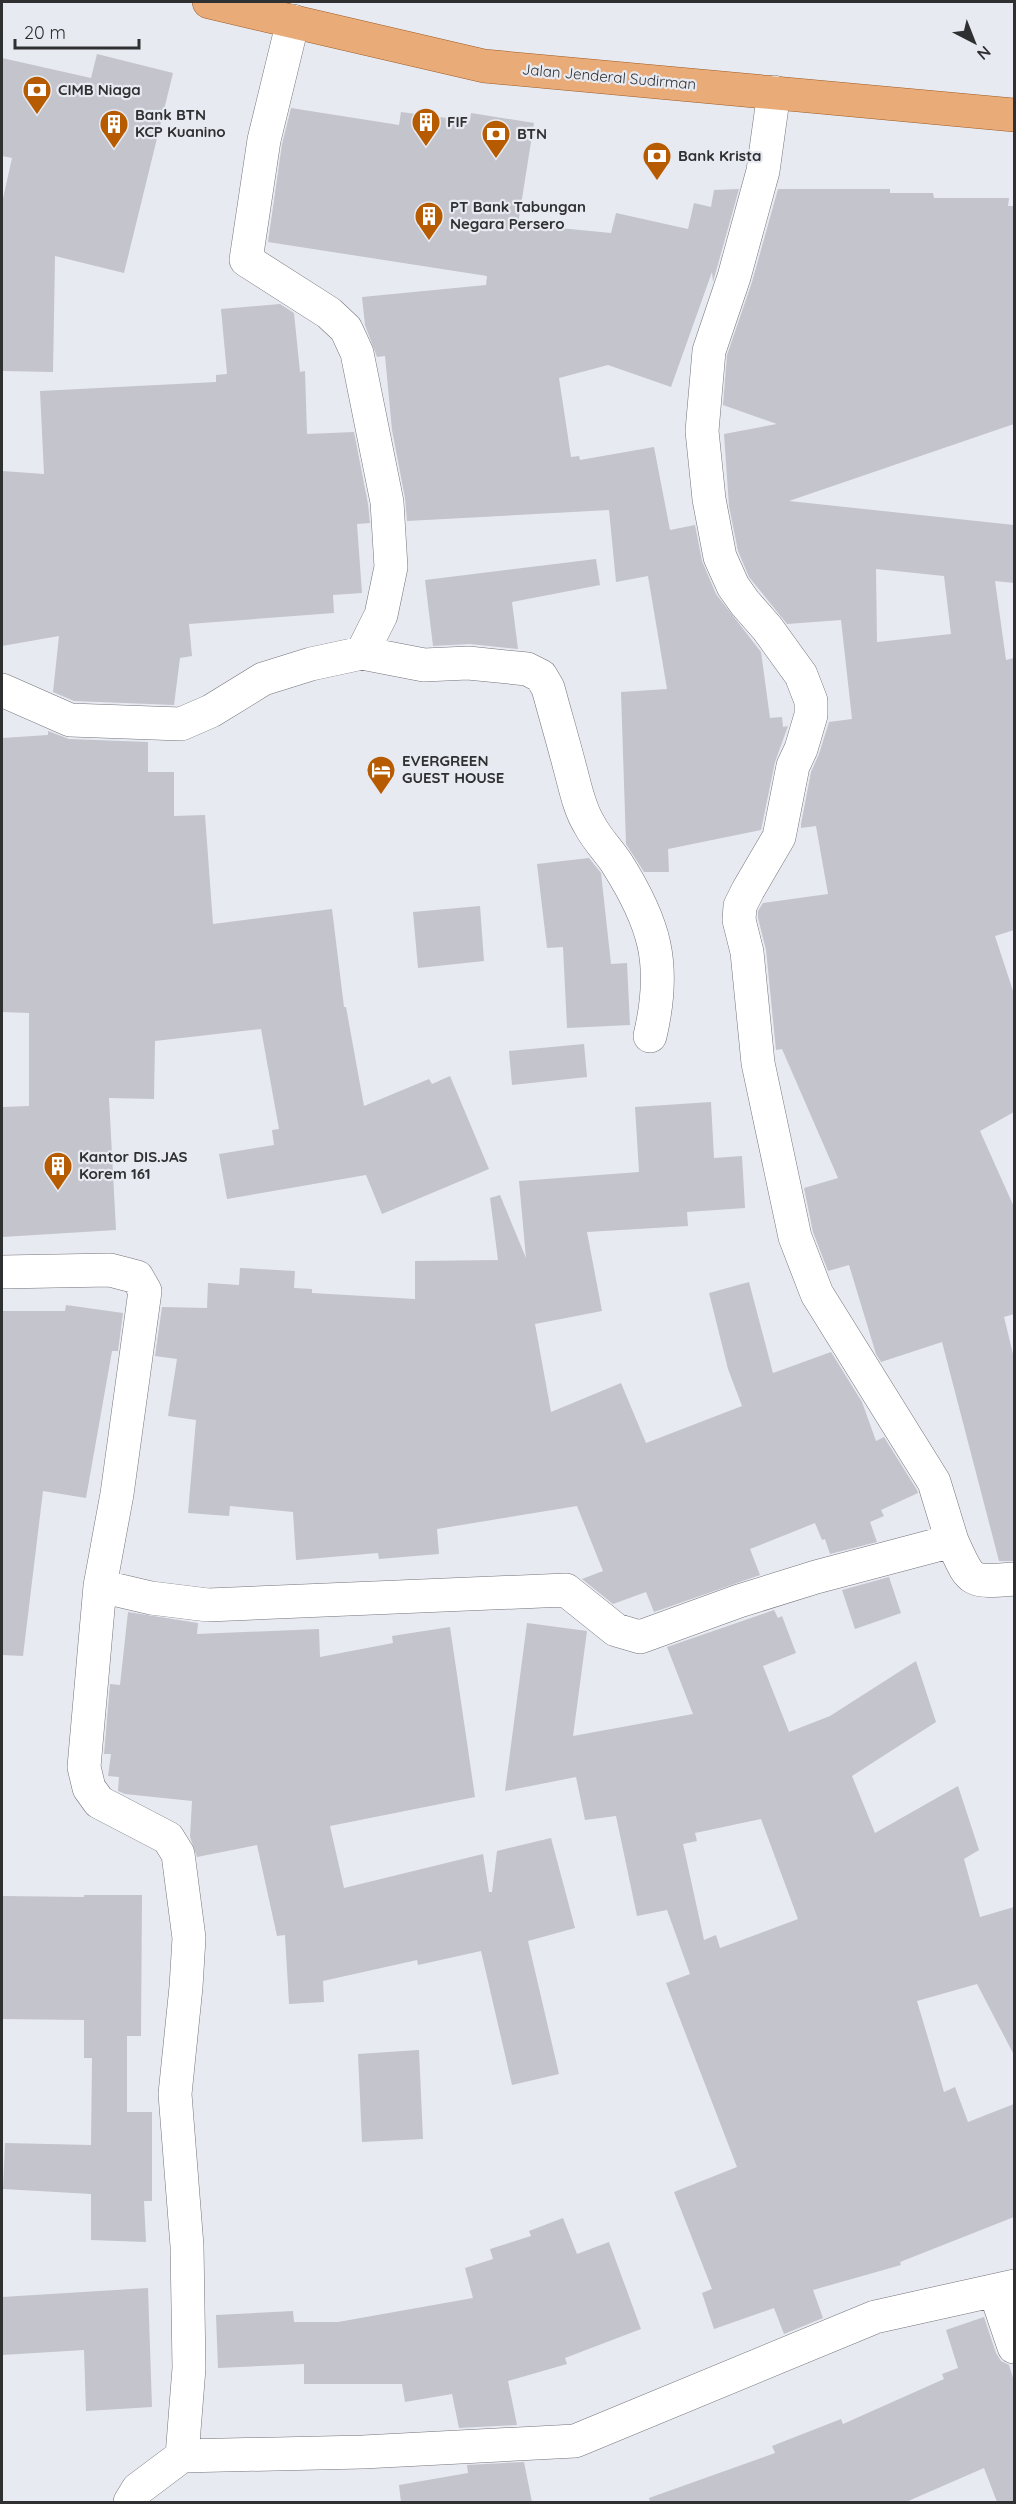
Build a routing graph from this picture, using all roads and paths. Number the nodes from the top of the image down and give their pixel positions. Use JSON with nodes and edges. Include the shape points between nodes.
{"nodes":[{"id":1,"x":209,"y":2,"type":"edge"},
{"id":2,"x":293,"y":21,"type":"junction"},
{"id":3,"x":774,"y":92,"type":"junction"},
{"id":4,"x":1014,"y":115,"type":"edge"},
{"id":5,"x":362,"y":653,"type":"junction"},
{"id":6,"x":2,"y":690,"type":"edge"},
{"id":7,"x":650,"y":1036,"type":"dead end"},
{"id":8,"x":2,"y":1272,"type":"edge"},
{"id":9,"x":952,"y":1541,"type":"junction"},
{"id":10,"x":1014,"y":1579,"type":"edge"},
{"id":11,"x":100,"y":1586,"type":"junction"},
{"id":12,"x":1005,"y":2288,"type":"edge"},
{"id":13,"x":1014,"y":2347,"type":"edge"},
{"id":14,"x":182,"y":2456,"type":"junction"},
{"id":15,"x":130,"y":2502,"type":"edge"}],
"edges":[{"from":1,"to":2,"type":"main road","name":"Jalan Jenderal Sudirman"},
{"from":2,"to":3,"type":"main road","name":"Jalan Jenderal Sudirman","via":[[484,66]]},
{"from":2,"to":5,"type":"street","via":[[264,140],[246,260],[329,313],[346,329],[357,353],[387,502],[391,567],[381,615]]},
{"from":3,"to":4,"type":"main road","name":"Jalan Jenderal Sudirman"},
{"from":3,"to":9,"type":"street","via":[[764,171],[709,351],[702,431],[720,557],[732,586],[801,675],[811,701],[811,715],[790,776],[779,837],[740,906],[739,920],[747,952],[758,1063],[795,1237],[817,1294],[934,1482]]},
{"from":5,"to":6,"type":"street","via":[[263,679],[211,711],[181,724],[70,720]]},
{"from":5,"to":7,"type":"street","via":[[424,665],[468,663],[527,669],[541,676],[548,688],[588,824],[627,880],[646,917],[658,974],[658,1003]]},
{"from":8,"to":11,"type":"street","via":[[110,1270],[136,1277],[145,1292]]},
{"from":9,"to":10,"type":"street","via":[[967,1574],[974,1579]]},
{"from":9,"to":11,"type":"street","via":[[816,1577],[640,1637],[616,1630],[566,1590],[208,1605]]},
{"from":11,"to":14,"type":"street","via":[[84,1767],[89,1788],[99,1802],[168,1838],[178,1854],[189,1938],[175,2094],[187,2246],[189,2368]]},
{"from":12,"to":13,"type":"street"},
{"from":12,"to":14,"type":"street","via":[[875,2317],[575,2441]]},
{"from":14,"to":15,"type":"street","via":[[138,2489]]}]}
